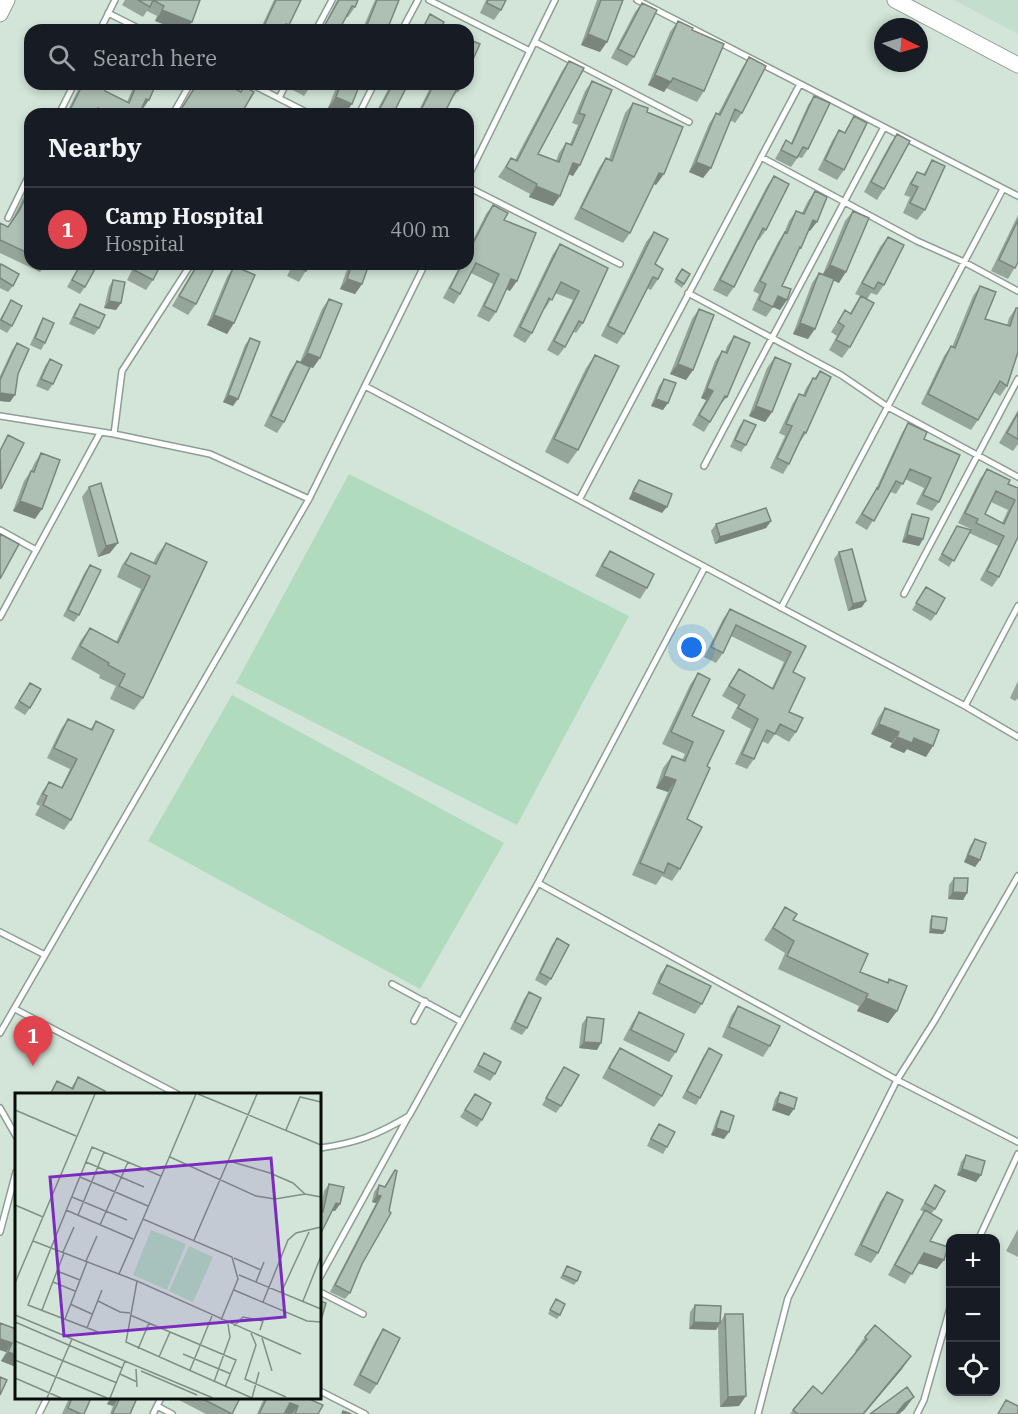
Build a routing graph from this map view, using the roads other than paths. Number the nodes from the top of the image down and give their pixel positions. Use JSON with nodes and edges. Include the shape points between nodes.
{"nodes":[{"id":1,"x":7,"y":0,"type":"edge"},
{"id":2,"x":115,"y":0,"type":"edge"},
{"id":3,"x":332,"y":0,"type":"edge"},
{"id":4,"x":418,"y":0,"type":"edge"},
{"id":5,"x":429,"y":0,"type":"edge"},
{"id":6,"x":555,"y":0,"type":"edge"},
{"id":7,"x":637,"y":0,"type":"edge"},
{"id":8,"x":895,"y":0,"type":"edge"},
{"id":9,"x":0,"y":14,"type":"edge"},
{"id":10,"x":108,"y":14,"type":"junction"},
{"id":11,"x":103,"y":24,"type":"edge"},
{"id":12,"x":129,"y":24,"type":"edge"},
{"id":13,"x":319,"y":24,"type":"edge"},
{"id":14,"x":405,"y":24,"type":"edge"},
{"id":15,"x":535,"y":42,"type":"junction"},
{"id":16,"x":530,"y":51,"type":"junction"},
{"id":17,"x":1018,"y":65,"type":"edge"},
{"id":18,"x":800,"y":84,"type":"junction"},
{"id":19,"x":71,"y":90,"type":"edge"},
{"id":20,"x":187,"y":90,"type":"edge"},
{"id":21,"x":263,"y":90,"type":"edge"},
{"id":22,"x":283,"y":90,"type":"edge"},
{"id":23,"x":371,"y":90,"type":"edge"},
{"id":24,"x":279,"y":98,"type":"junction"},
{"id":25,"x":62,"y":108,"type":"edge"},
{"id":26,"x":176,"y":108,"type":"edge"},
{"id":27,"x":298,"y":108,"type":"edge"},
{"id":28,"x":361,"y":108,"type":"edge"},
{"id":29,"x":689,"y":123,"type":"dead end"},
{"id":30,"x":884,"y":127,"type":"junction"},
{"id":31,"x":761,"y":157,"type":"junction"},
{"id":32,"x":474,"y":165,"type":"edge"},
{"id":33,"x":24,"y":185,"type":"edge"},
{"id":34,"x":1003,"y":189,"type":"junction"},
{"id":35,"x":474,"y":190,"type":"edge"},
{"id":36,"x":1018,"y":196,"type":"edge"},
{"id":37,"x":844,"y":202,"type":"junction"},
{"id":38,"x":8,"y":218,"type":"dead end"},
{"id":39,"x":964,"y":262,"type":"junction"},
{"id":40,"x":621,"y":264,"type":"dead end"},
{"id":41,"x":187,"y":270,"type":"edge"},
{"id":42,"x":422,"y":270,"type":"edge"},
{"id":43,"x":1018,"y":291,"type":"edge"},
{"id":44,"x":688,"y":293,"type":"junction"},
{"id":45,"x":771,"y":338,"type":"junction"},
{"id":46,"x":1018,"y":379,"type":"edge"},
{"id":47,"x":365,"y":386,"type":"junction"},
{"id":48,"x":888,"y":407,"type":"junction"},
{"id":49,"x":0,"y":416,"type":"edge"},
{"id":50,"x":100,"y":433,"type":"junction"},
{"id":51,"x":114,"y":434,"type":"junction"},
{"id":52,"x":978,"y":455,"type":"junction"},
{"id":53,"x":704,"y":466,"type":"dead end"},
{"id":54,"x":1018,"y":477,"type":"edge"},
{"id":55,"x":309,"y":499,"type":"junction"},
{"id":56,"x":579,"y":500,"type":"junction"},
{"id":57,"x":0,"y":530,"type":"edge"},
{"id":58,"x":36,"y":550,"type":"junction"},
{"id":59,"x":705,"y":567,"type":"junction"},
{"id":60,"x":904,"y":594,"type":"dead end"},
{"id":61,"x":1018,"y":606,"type":"edge"},
{"id":62,"x":781,"y":608,"type":"junction"},
{"id":63,"x":0,"y":616,"type":"edge"},
{"id":64,"x":965,"y":706,"type":"junction"},
{"id":65,"x":1018,"y":737,"type":"edge"},
{"id":66,"x":1018,"y":876,"type":"edge"},
{"id":67,"x":538,"y":882,"type":"junction"},
{"id":68,"x":0,"y":932,"type":"edge"},
{"id":69,"x":45,"y":956,"type":"junction"},
{"id":70,"x":392,"y":984,"type":"dead end"},
{"id":71,"x":425,"y":1002,"type":"junction"},
{"id":72,"x":15,"y":1009,"type":"junction"},
{"id":73,"x":414,"y":1021,"type":"dead end"},
{"id":74,"x":460,"y":1021,"type":"junction"},
{"id":75,"x":0,"y":1033,"type":"edge"},
{"id":76,"x":897,"y":1080,"type":"junction"},
{"id":77,"x":173,"y":1093,"type":"edge"},
{"id":78,"x":0,"y":1108,"type":"edge"},
{"id":79,"x":409,"y":1116,"type":"junction"},
{"id":80,"x":15,"y":1134,"type":"edge"},
{"id":81,"x":1018,"y":1142,"type":"edge"},
{"id":82,"x":321,"y":1148,"type":"edge"},
{"id":83,"x":1018,"y":1154,"type":"edge"},
{"id":84,"x":15,"y":1176,"type":"edge"},
{"id":85,"x":0,"y":1232,"type":"edge"},
{"id":86,"x":982,"y":1234,"type":"edge"},
{"id":87,"x":321,"y":1274,"type":"edge"},
{"id":88,"x":321,"y":1293,"type":"edge"},
{"id":89,"x":363,"y":1314,"type":"dead end"},
{"id":90,"x":946,"y":1325,"type":"edge"},
{"id":91,"x":321,"y":1392,"type":"edge"},
{"id":92,"x":46,"y":1399,"type":"edge"},
{"id":93,"x":160,"y":1399,"type":"edge"},
{"id":94,"x":157,"y":1406,"type":"junction"},
{"id":95,"x":39,"y":1414,"type":"edge"},
{"id":96,"x":153,"y":1414,"type":"edge"},
{"id":97,"x":172,"y":1414,"type":"edge"},
{"id":98,"x":365,"y":1414,"type":"edge"},
{"id":99,"x":758,"y":1414,"type":"edge"},
{"id":100,"x":917,"y":1414,"type":"edge"}],
"edges":[{"from":1,"to":9,"type":"street"},
{"from":2,"to":10,"type":"lane"},
{"from":3,"to":13,"type":"lane"},
{"from":4,"to":14,"type":"lane"},
{"from":5,"to":16,"type":"lane"},
{"from":6,"to":15,"type":"lane"},
{"from":7,"to":18,"type":"lane"},
{"from":8,"to":17,"type":"street"},
{"from":10,"to":11,"type":"lane"},
{"from":10,"to":12,"type":"lane"},
{"from":15,"to":16,"type":"lane"},
{"from":15,"to":29,"type":"lane"},
{"from":16,"to":32,"type":"lane"},
{"from":18,"to":30,"type":"lane"},
{"from":18,"to":31,"type":"lane"},
{"from":19,"to":25,"type":"lane"},
{"from":20,"to":26,"type":"lane"},
{"from":21,"to":24,"type":"lane"},
{"from":22,"to":24,"type":"lane"},
{"from":23,"to":28,"type":"lane"},
{"from":24,"to":27,"type":"lane"},
{"from":30,"to":34,"type":"lane"},
{"from":30,"to":37,"type":"lane"},
{"from":31,"to":37,"type":"lane"},
{"from":31,"to":44,"type":"lane"},
{"from":33,"to":38,"type":"lane"},
{"from":34,"to":36,"type":"lane"},
{"from":34,"to":39,"type":"lane"},
{"from":35,"to":40,"type":"lane"},
{"from":37,"to":39,"type":"lane"},
{"from":37,"to":45,"type":"lane"},
{"from":39,"to":43,"type":"lane"},
{"from":39,"to":48,"type":"lane"},
{"from":41,"to":51,"type":"lane","via":[[122,371]]},
{"from":42,"to":47,"type":"lane"},
{"from":44,"to":45,"type":"lane"},
{"from":44,"to":56,"type":"lane"},
{"from":45,"to":48,"type":"lane","via":[[841,375]]},
{"from":45,"to":53,"type":"lane"},
{"from":46,"to":52,"type":"lane"},
{"from":47,"to":55,"type":"lane"},
{"from":47,"to":56,"type":"lane"},
{"from":48,"to":52,"type":"lane"},
{"from":48,"to":62,"type":"lane"},
{"from":49,"to":50,"type":"lane"},
{"from":50,"to":51,"type":"lane"},
{"from":50,"to":58,"type":"lane"},
{"from":51,"to":55,"type":"lane","via":[[210,454]]},
{"from":52,"to":54,"type":"lane"},
{"from":52,"to":60,"type":"lane"},
{"from":55,"to":69,"type":"lane"},
{"from":56,"to":59,"type":"lane"},
{"from":57,"to":58,"type":"lane"},
{"from":58,"to":63,"type":"lane"},
{"from":59,"to":62,"type":"lane"},
{"from":59,"to":67,"type":"lane"},
{"from":61,"to":64,"type":"lane"},
{"from":62,"to":64,"type":"lane"},
{"from":64,"to":65,"type":"lane"},
{"from":66,"to":76,"type":"lane"},
{"from":67,"to":74,"type":"lane"},
{"from":67,"to":76,"type":"lane"},
{"from":68,"to":69,"type":"lane"},
{"from":69,"to":72,"type":"lane"},
{"from":70,"to":71,"type":"lane"},
{"from":71,"to":73,"type":"lane"},
{"from":71,"to":74,"type":"lane"},
{"from":72,"to":75,"type":"lane"},
{"from":72,"to":77,"type":"lane"},
{"from":74,"to":79,"type":"lane"},
{"from":76,"to":81,"type":"lane"},
{"from":76,"to":99,"type":"lane","via":[[788,1298]]},
{"from":78,"to":80,"type":"lane"},
{"from":79,"to":82,"type":"lane","via":[[378,1134]]},
{"from":79,"to":87,"type":"lane"},
{"from":83,"to":86,"type":"lane"},
{"from":84,"to":85,"type":"lane"},
{"from":88,"to":89,"type":"lane"},
{"from":90,"to":100,"type":"lane"},
{"from":91,"to":98,"type":"lane"},
{"from":92,"to":95,"type":"lane"},
{"from":93,"to":94,"type":"lane"},
{"from":94,"to":96,"type":"lane"},
{"from":94,"to":97,"type":"lane"}]}
